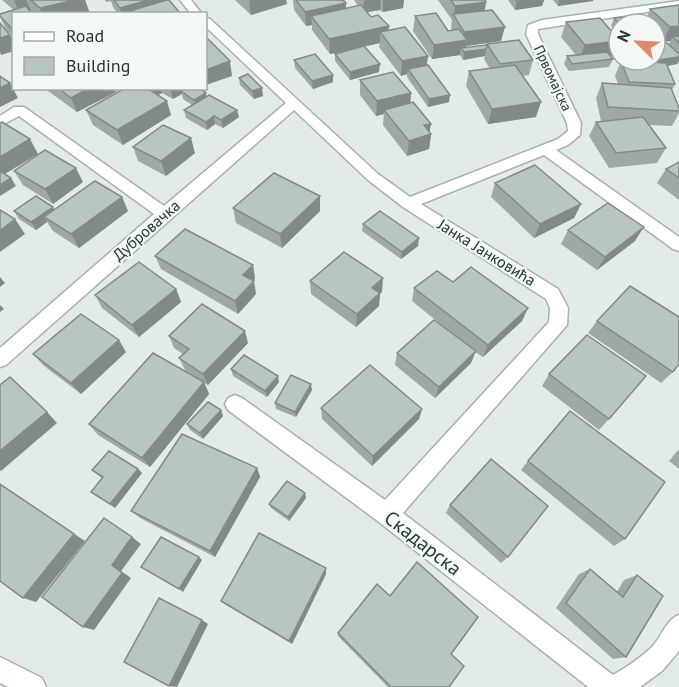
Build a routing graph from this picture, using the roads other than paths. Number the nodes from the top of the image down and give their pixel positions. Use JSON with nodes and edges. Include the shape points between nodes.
{"nodes":[{"id":1,"x":185,"y":0,"type":"edge"},
{"id":2,"x":679,"y":4,"type":"edge"},
{"id":3,"x":195,"y":12,"type":"edge"},
{"id":4,"x":207,"y":22,"type":"edge"},
{"id":5,"x":293,"y":104,"type":"junction"},
{"id":6,"x":0,"y":122,"type":"edge"},
{"id":7,"x":546,"y":149,"type":"junction"},
{"id":8,"x":408,"y":202,"type":"junction"},
{"id":9,"x":164,"y":214,"type":"junction"},
{"id":10,"x":679,"y":245,"type":"edge"},
{"id":11,"x":0,"y":359,"type":"edge"},
{"id":12,"x":235,"y":404,"type":"dead end"},
{"id":13,"x":387,"y":514,"type":"junction"},
{"id":14,"x":679,"y":627,"type":"edge"},
{"id":15,"x":0,"y":669,"type":"edge"},
{"id":16,"x":33,"y":687,"type":"edge"},
{"id":17,"x":608,"y":687,"type":"edge"},
{"id":18,"x":616,"y":687,"type":"edge"}],
"edges":[{"from":1,"to":3,"type":"street"},
{"from":2,"to":7,"type":"street","name":"Првомајска","via":[[532,27],[574,123],[575,132]]},
{"from":4,"to":5,"type":"street","name":"Јанка Јанковића"},
{"from":5,"to":8,"type":"street","name":"Јанка Јанковића","via":[[373,177]]},
{"from":5,"to":9,"type":"street","name":"Дубровачка"},
{"from":6,"to":9,"type":"street","via":[[19,110]]},
{"from":7,"to":8,"type":"street","name":"Првомајска"},
{"from":7,"to":10,"type":"street"},
{"from":8,"to":13,"type":"street","name":"Јанка Јанковића","via":[[552,294],[558,308],[558,325]]},
{"from":9,"to":11,"type":"street","name":"Дубровачка"},
{"from":12,"to":13,"type":"street","name":"Скадарска"},
{"from":13,"to":17,"type":"street","name":"Скадарска"},
{"from":14,"to":18,"type":"street","via":[[674,640],[644,672]]},
{"from":15,"to":16,"type":"street"}]}
